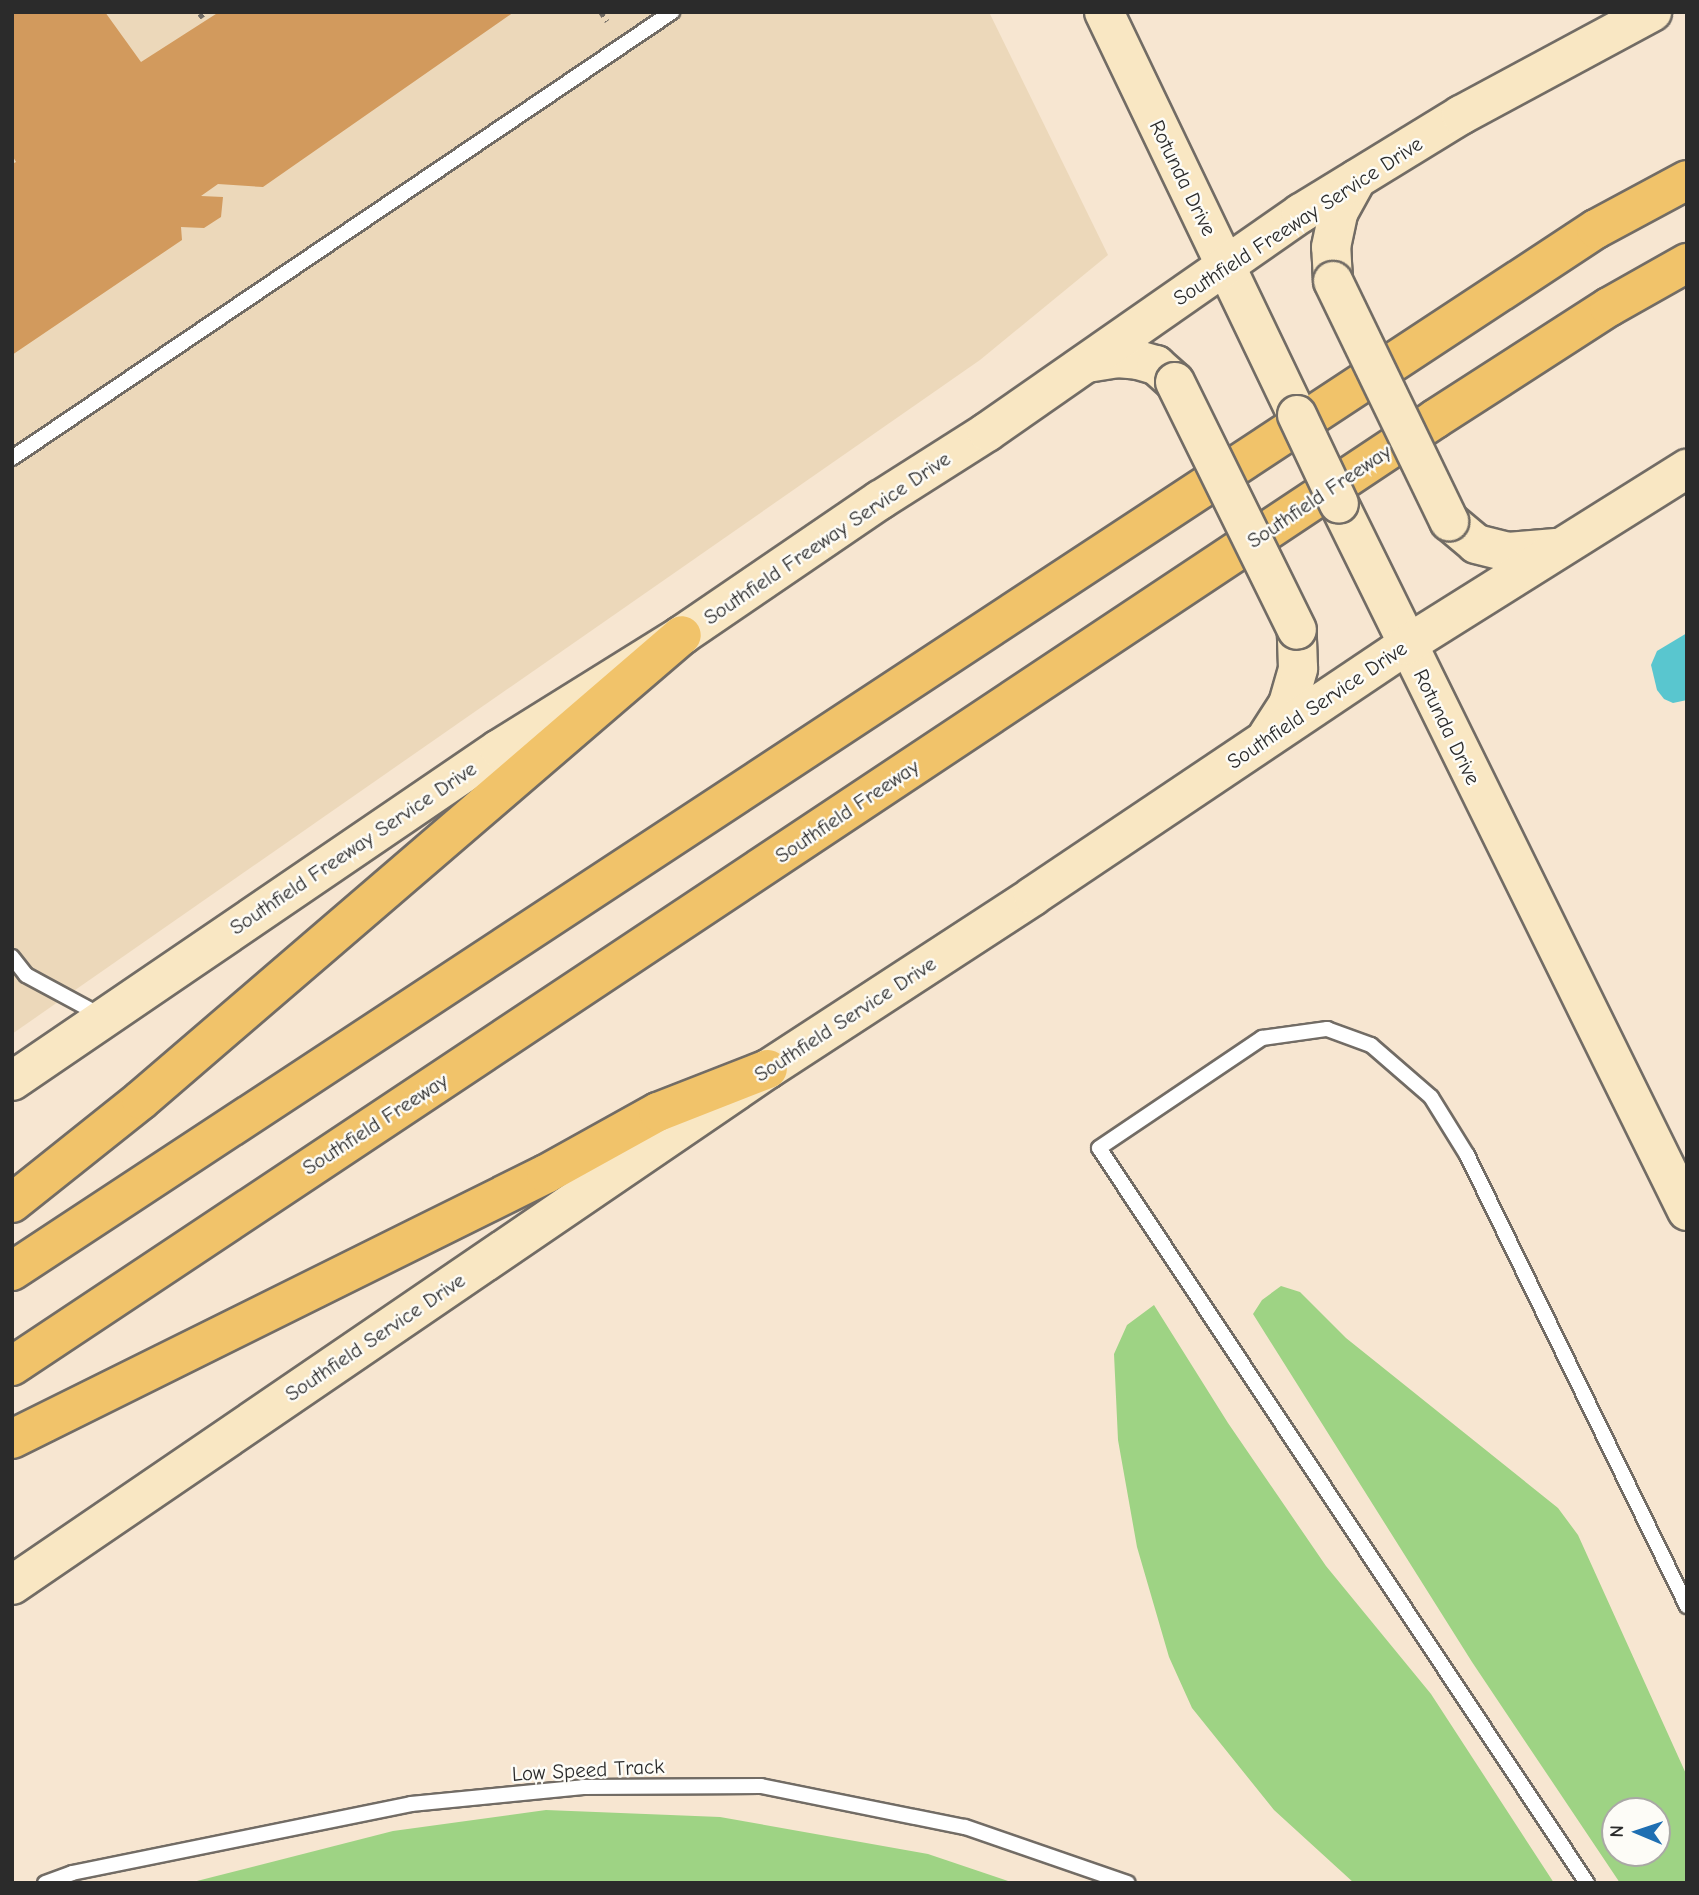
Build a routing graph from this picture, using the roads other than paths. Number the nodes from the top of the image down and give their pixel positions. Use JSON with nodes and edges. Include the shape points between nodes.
{"nodes":[{"id":1,"x":672,"y":12,"type":"edge"},
{"id":2,"x":1104,"y":12,"type":"edge"},
{"id":3,"x":1652,"y":12,"type":"edge"},
{"id":4,"x":1357,"y":179,"type":"junction"},
{"id":5,"x":1687,"y":180,"type":"edge"},
{"id":6,"x":1687,"y":263,"type":"edge"},
{"id":7,"x":1225,"y":267,"type":"junction"},
{"id":8,"x":1086,"y":364,"type":"junction"},
{"id":9,"x":12,"y":458,"type":"edge"},
{"id":10,"x":1687,"y":469,"type":"edge"},
{"id":11,"x":1562,"y":547,"type":"junction"},
{"id":12,"x":682,"y":635,"type":"junction"},
{"id":13,"x":1406,"y":645,"type":"junction"},
{"id":14,"x":1265,"y":740,"type":"junction"},
{"id":15,"x":12,"y":957,"type":"edge"},
{"id":16,"x":104,"y":1018,"type":"junction"},
{"id":17,"x":768,"y":1069,"type":"junction"},
{"id":18,"x":12,"y":1081,"type":"edge"},
{"id":19,"x":12,"y":1203,"type":"edge"},
{"id":20,"x":1687,"y":1211,"type":"edge"},
{"id":21,"x":12,"y":1271,"type":"edge"},
{"id":22,"x":12,"y":1366,"type":"edge"},
{"id":23,"x":12,"y":1438,"type":"edge"},
{"id":24,"x":12,"y":1585,"type":"edge"},
{"id":25,"x":1687,"y":1605,"type":"edge"},
{"id":26,"x":45,"y":1883,"type":"edge"},
{"id":27,"x":1128,"y":1883,"type":"edge"},
{"id":28,"x":1587,"y":1883,"type":"edge"}],
"edges":[{"from":1,"to":9,"type":"lane"},
{"from":2,"to":7,"type":"main road","name":"Rotunda Drive"},
{"from":3,"to":4,"type":"main road","name":"Southfield Freeway Service Drive","via":[[1461,115]]},
{"from":4,"to":7,"type":"main road","name":"Southfield Freeway Service Drive"},
{"from":4,"to":11,"type":"main road","bridge":true,"via":[[1338,213],[1331,247],[1333,281],[1450,521],[1476,544],[1508,552]]},
{"from":5,"to":21,"type":"highway","via":[[1597,229]]},
{"from":6,"to":22,"type":"highway","name":"Southfield Freeway","via":[[1609,307],[1435,419]]},
{"from":7,"to":8,"type":"main road","name":"Southfield Freeway Service Drive"},
{"from":7,"to":13,"type":"main road","name":"Rotunda Drive","bridge":true},
{"from":8,"to":12,"type":"main road","name":"Southfield Freeway Service Drive"},
{"from":8,"to":14,"type":"main road","bridge":true,"via":[[1117,358],[1138,360],[1156,365],[1175,382],[1297,630],[1298,668],[1288,704]]},
{"from":10,"to":11,"type":"main road","name":"Southfield Service Drive"},
{"from":11,"to":13,"type":"main road","name":"Southfield Service Drive"},
{"from":12,"to":16,"type":"main road","name":"Southfield Freeway Service Drive","via":[[499,749]]},
{"from":12,"to":19,"type":"highway","via":[[141,1100]]},
{"from":13,"to":14,"type":"main road","name":"Southfield Service Drive"},
{"from":13,"to":20,"type":"main road","name":"Rotunda Drive"},
{"from":14,"to":17,"type":"main road","name":"Southfield Service Drive"},
{"from":15,"to":16,"type":"lane","via":[[26,975]]},
{"from":16,"to":18,"type":"main road","name":"Southfield Freeway Service Drive"},
{"from":17,"to":23,"type":"highway","via":[[657,1112],[546,1174]]},
{"from":17,"to":24,"type":"main road","name":"Southfield Service Drive"},
{"from":25,"to":28,"type":"lane","via":[[1467,1155],[1430,1097],[1371,1045],[1327,1029],[1262,1038],[1099,1148]]},
{"from":26,"to":27,"type":"lane","name":"Low Speed Track","via":[[72,1873],[411,1804],[583,1787],[761,1786],[965,1827]]}]}
